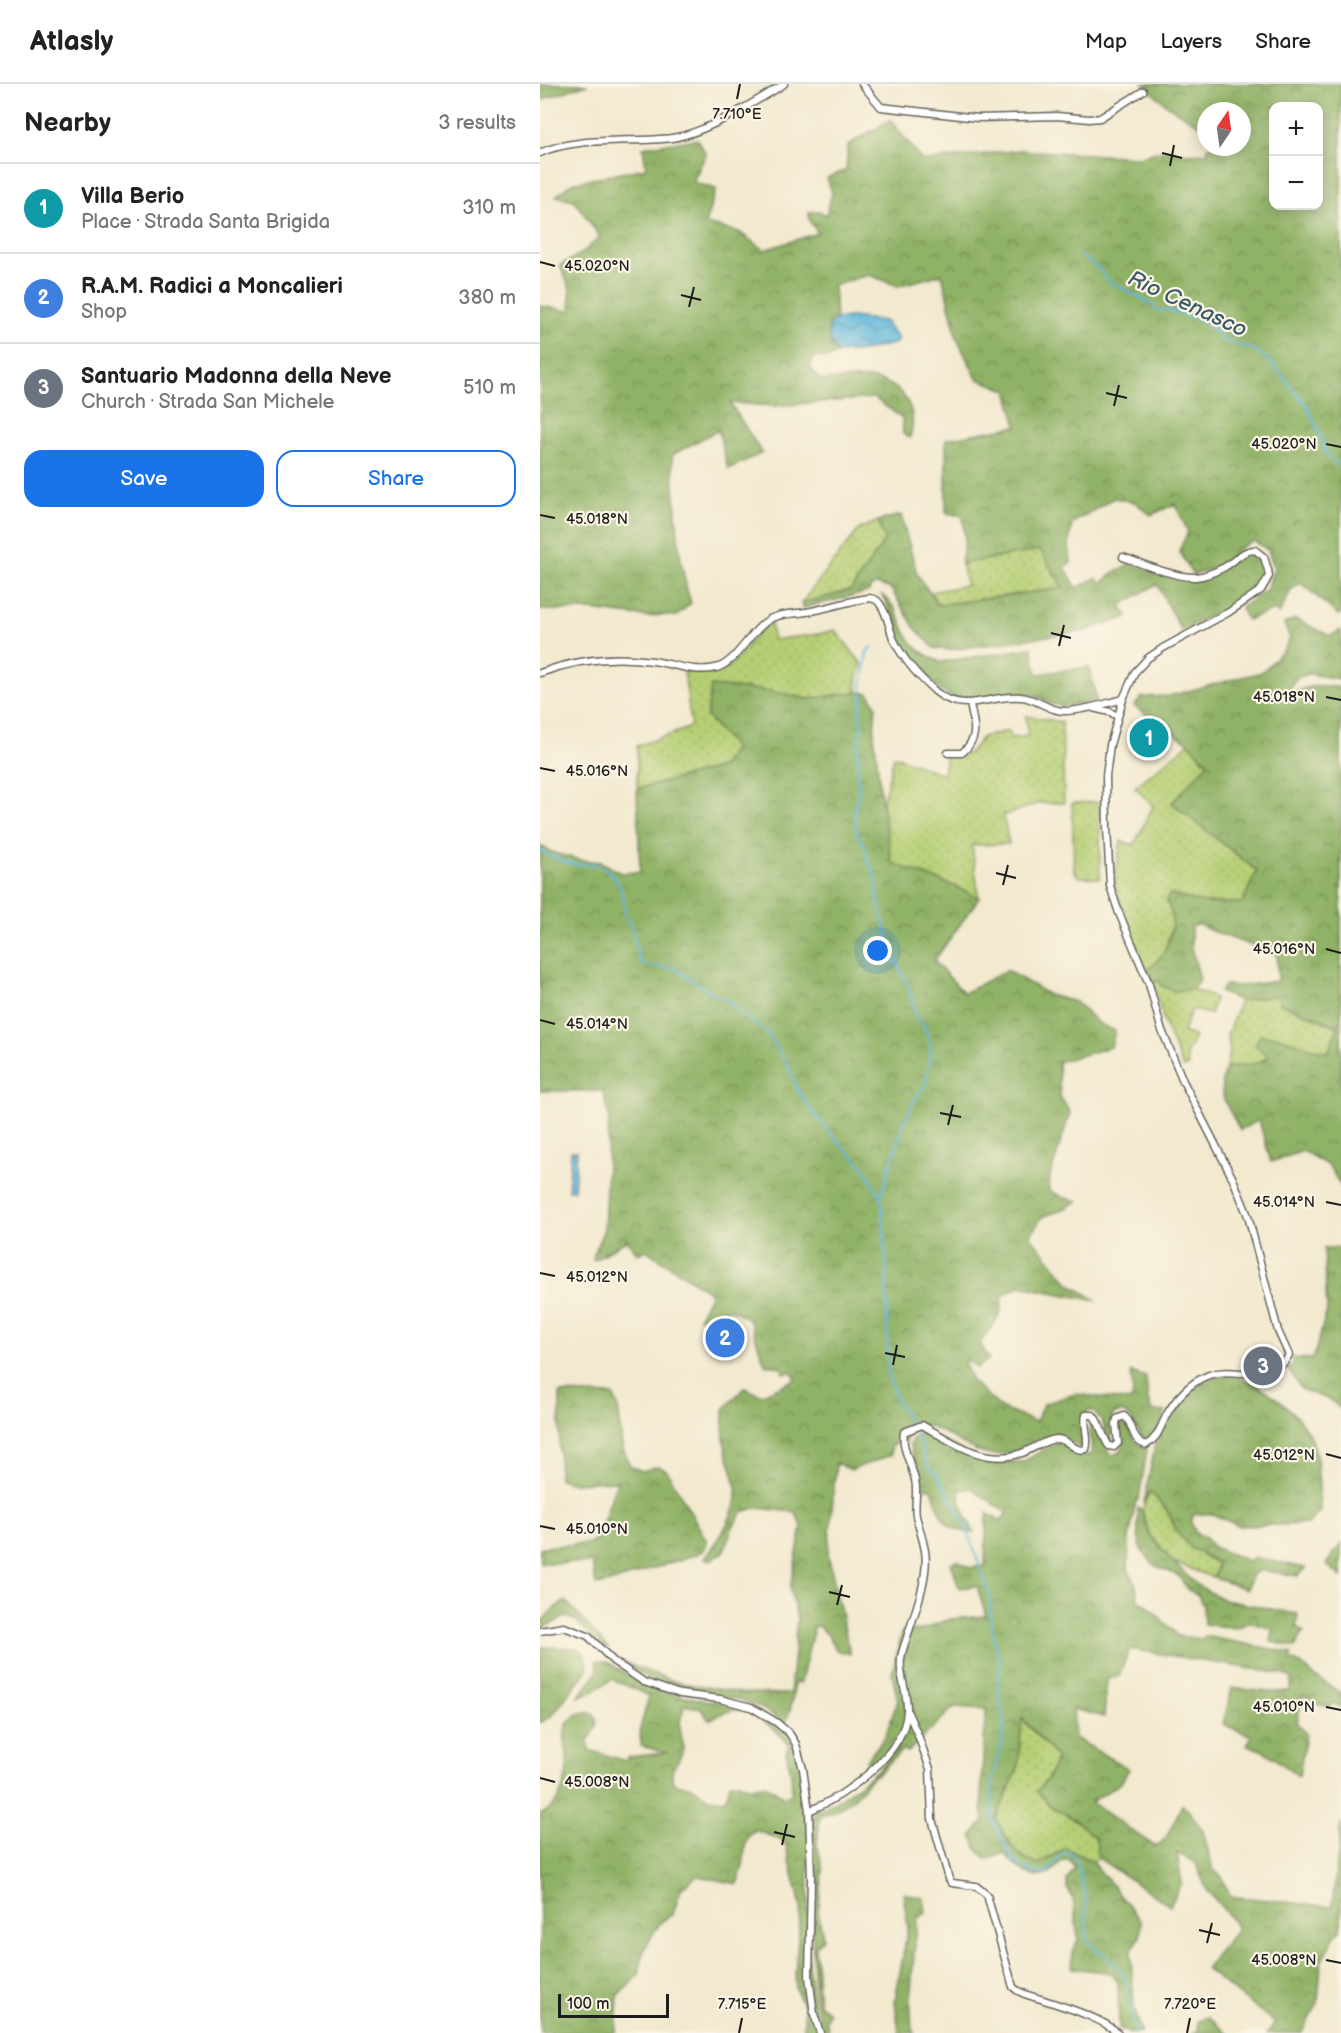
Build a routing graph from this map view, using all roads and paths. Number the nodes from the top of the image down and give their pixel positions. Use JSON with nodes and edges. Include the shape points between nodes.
{"nodes":[{"id":1,"x":784,"y":84,"type":"edge"},
{"id":2,"x":862,"y":84,"type":"edge"},
{"id":3,"x":1143,"y":91,"type":"dead end"},
{"id":4,"x":540,"y":153,"type":"edge"},
{"id":5,"x":1123,"y":557,"type":"dead end"},
{"id":6,"x":540,"y":673,"type":"edge"},
{"id":7,"x":1123,"y":699,"type":"junction"},
{"id":8,"x":970,"y":704,"type":"junction"},
{"id":9,"x":1084,"y":707,"type":"junction"},
{"id":10,"x":1117,"y":716,"type":"junction"},
{"id":11,"x":948,"y":753,"type":"dead end"},
{"id":12,"x":540,"y":1631,"type":"edge"},
{"id":13,"x":908,"y":1710,"type":"junction"},
{"id":14,"x":809,"y":1811,"type":"junction"},
{"id":15,"x":820,"y":2033,"type":"edge"},
{"id":16,"x":1118,"y":2033,"type":"edge"}],
"edges":[{"from":1,"to":4,"type":"street","via":[[708,126],[675,137],[576,142]]},
{"from":2,"to":3,"type":"street","via":[[881,107],[978,118],[1100,118]]},
{"from":5,"to":7,"type":"street","via":[[1199,577],[1229,565],[1243,552],[1255,550],[1264,557],[1269,576],[1248,600],[1148,658],[1135,672]]},
{"from":6,"to":8,"type":"street","via":[[601,658],[656,661],[691,669],[720,667],[770,619],[869,598],[882,606],[894,640],[925,681],[942,696]]},
{"from":7,"to":9,"type":"street"},
{"from":7,"to":10,"type":"street"},
{"from":8,"to":9,"type":"street","via":[[1016,697],[1034,699],[1059,710]]},
{"from":8,"to":11,"type":"street","via":[[975,731],[972,744],[962,753]]},
{"from":9,"to":10,"type":"street"},
{"from":10,"to":13,"type":"street","via":[[1106,776],[1110,886],[1183,1081],[1248,1216],[1278,1331],[1289,1355],[1267,1373],[1218,1372],[1194,1382],[1168,1413],[1158,1436],[1146,1445],[1135,1438],[1124,1416],[1117,1419],[1118,1443],[1114,1447],[1109,1446],[1093,1415],[1086,1415],[1086,1449],[1081,1451],[1058,1438],[998,1458],[966,1449],[922,1425],[904,1432],[926,1562],[902,1654],[900,1672]]},
{"from":12,"to":14,"type":"street","via":[[564,1627],[588,1636],[613,1661],[644,1682],[680,1694],[734,1702],[764,1714],[784,1728],[796,1744]]},
{"from":13,"to":14,"type":"street","via":[[891,1752],[830,1802]]},
{"from":13,"to":16,"type":"street","via":[[930,1769],[932,1819],[949,1879],[952,1883],[976,1886],[987,1895],[1013,1987]]},
{"from":14,"to":15,"type":"street","via":[[809,1977]]}]}
